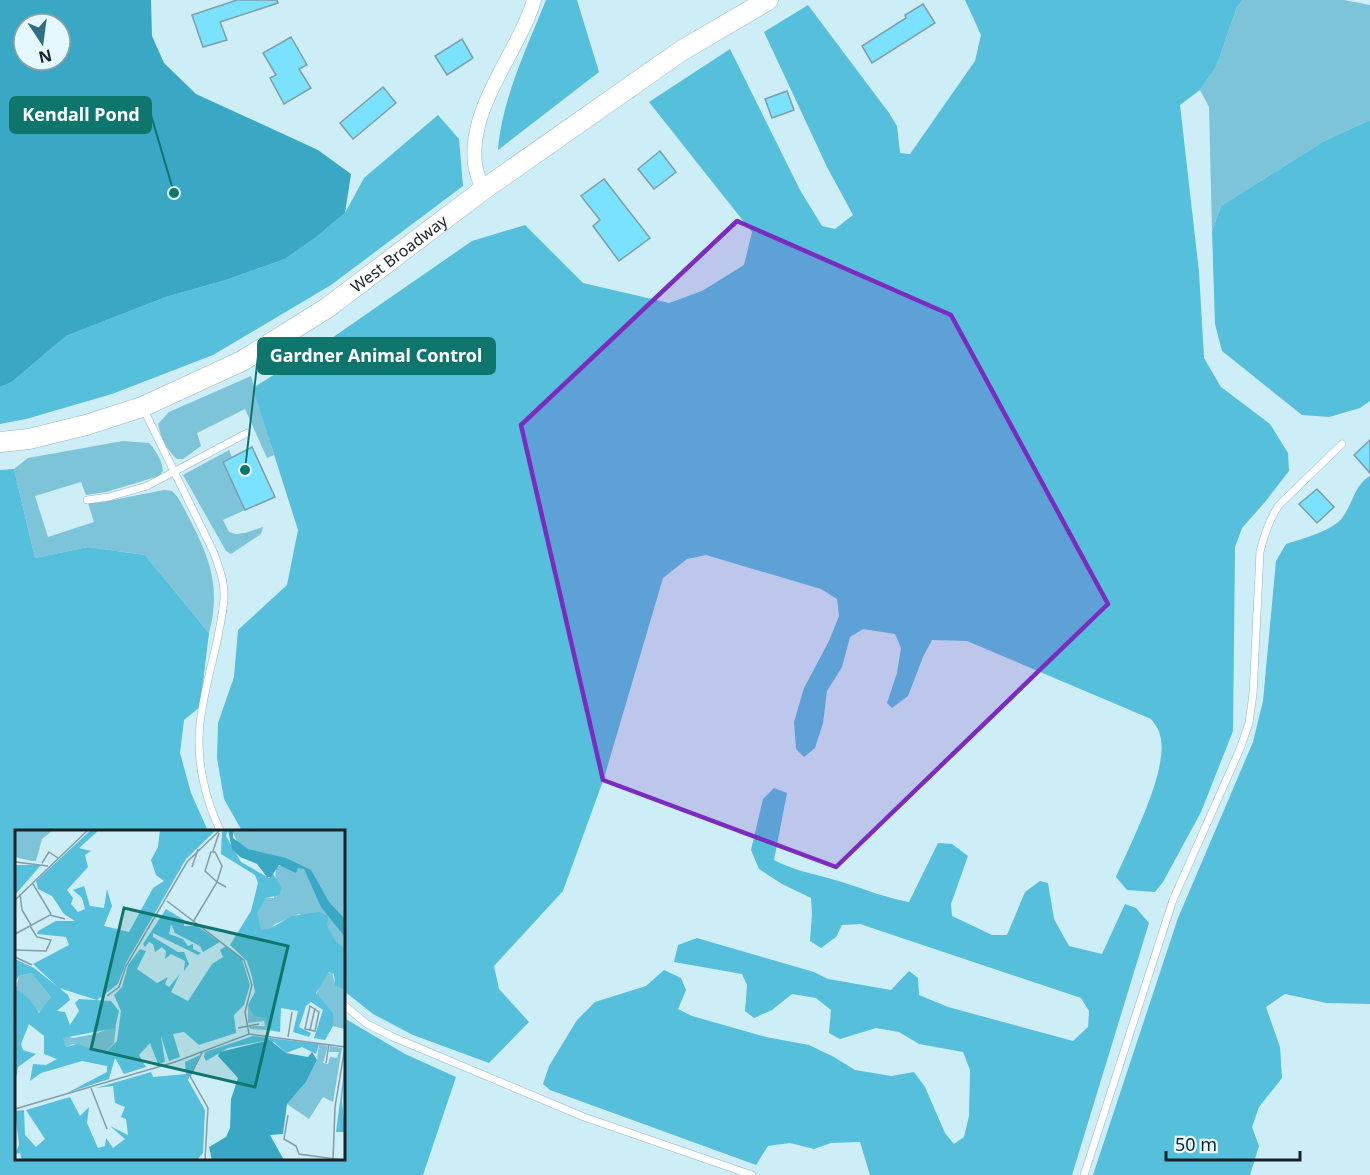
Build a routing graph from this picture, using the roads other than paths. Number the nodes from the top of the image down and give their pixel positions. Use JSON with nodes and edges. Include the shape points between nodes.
{"nodes":[{"id":1,"x":534,"y":0,"type":"edge"},
{"id":2,"x":768,"y":0,"type":"edge"},
{"id":3,"x":483,"y":190,"type":"junction"},
{"id":4,"x":142,"y":407,"type":"junction"},
{"id":5,"x":247,"y":433,"type":"dead end"},
{"id":6,"x":0,"y":442,"type":"edge"},
{"id":7,"x":1342,"y":444,"type":"dead end"},
{"id":8,"x":174,"y":471,"type":"junction"},
{"id":9,"x":87,"y":500,"type":"dead end"},
{"id":10,"x":221,"y":830,"type":"edge"},
{"id":11,"x":345,"y":1006,"type":"edge"},
{"id":12,"x":753,"y":1175,"type":"edge"},
{"id":13,"x":1084,"y":1175,"type":"edge"}],
"edges":[{"from":1,"to":3,"type":"street","via":[[480,124],[475,164]]},
{"from":2,"to":3,"type":"main road","name":"West Broadway","via":[[681,51]]},
{"from":3,"to":4,"type":"main road","name":"West Broadway","via":[[327,309],[242,361]]},
{"from":4,"to":6,"type":"main road","name":"West Broadway","via":[[86,425]]},
{"from":4,"to":8,"type":"lane"},
{"from":5,"to":8,"type":"lane"},
{"from":7,"to":13,"type":"lane","via":[[1279,506],[1267,527],[1260,552],[1249,723],[1173,900]]},
{"from":8,"to":9,"type":"lane","via":[[134,491]]},
{"from":8,"to":10,"type":"lane","via":[[222,576],[224,597],[200,724],[199,753],[202,775]]},
{"from":11,"to":12,"type":"lane","via":[[367,1024],[393,1037],[584,1117]]}]}
